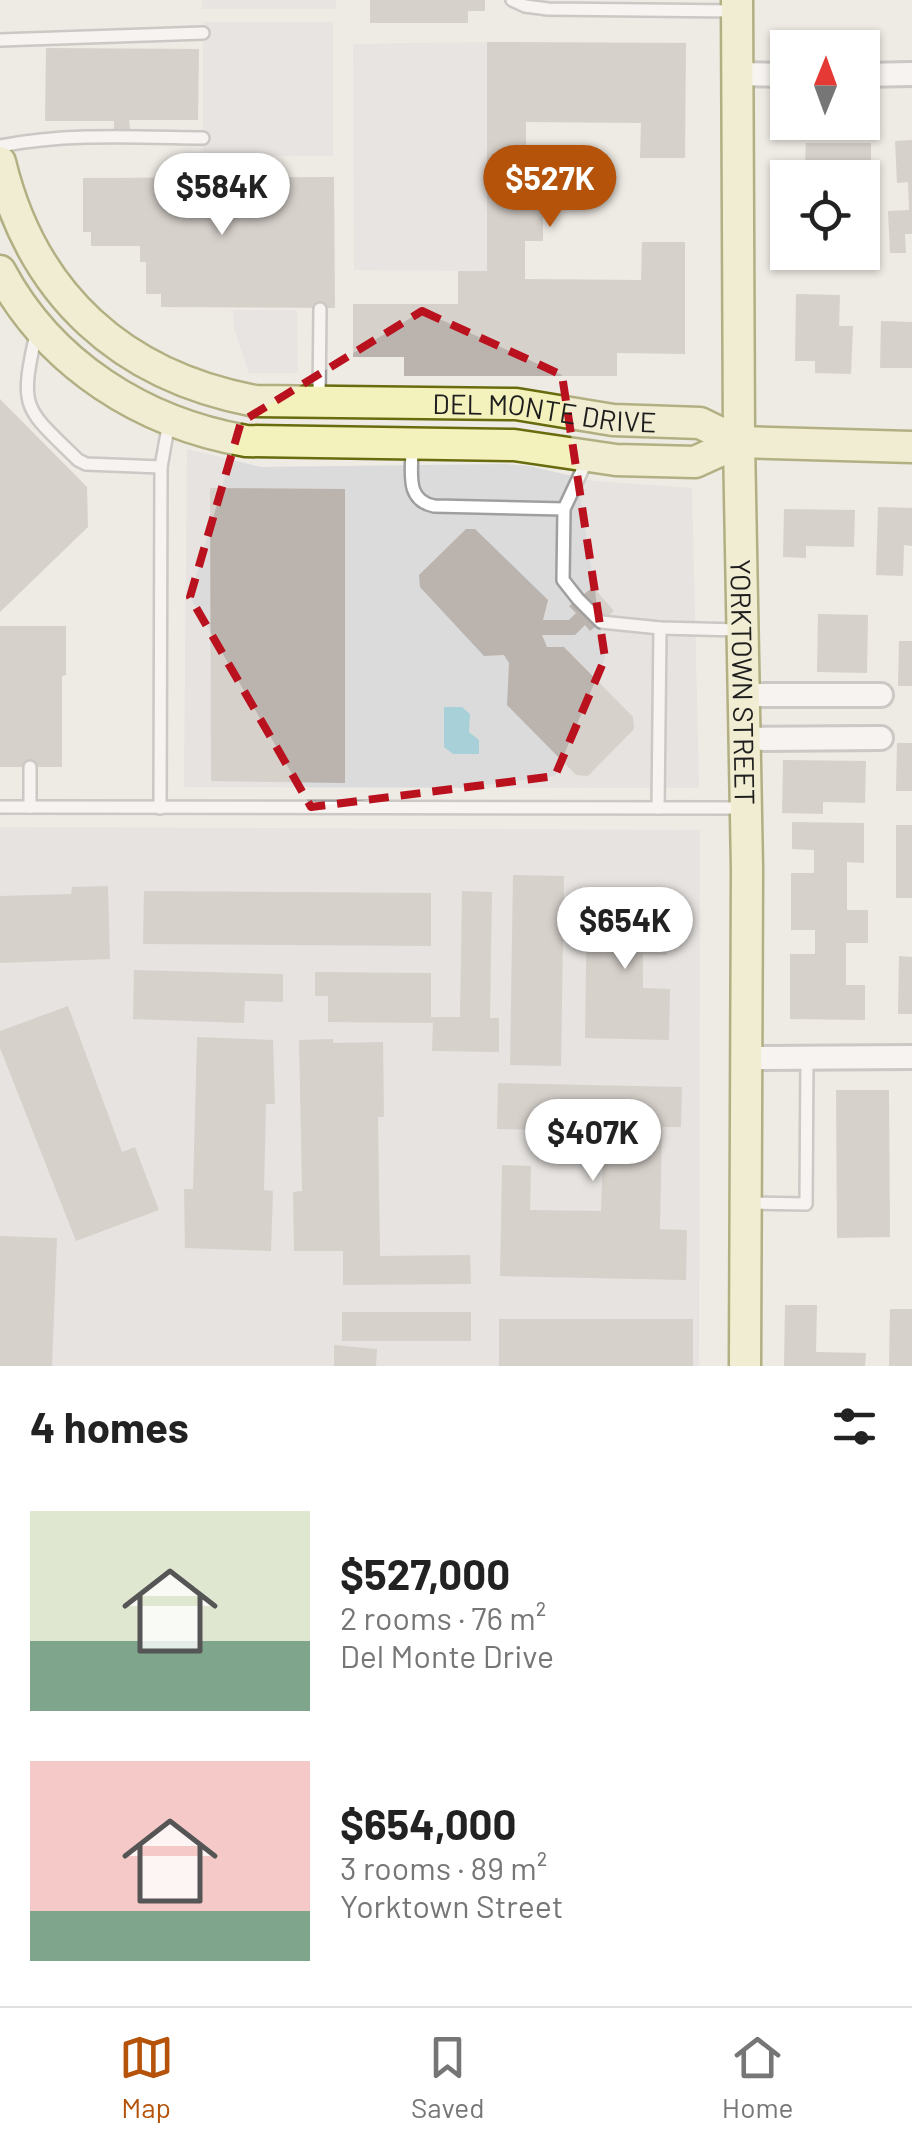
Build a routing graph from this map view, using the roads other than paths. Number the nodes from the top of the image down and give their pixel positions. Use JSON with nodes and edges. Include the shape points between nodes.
{"nodes":[{"id":1,"x":512,"y":0,"type":"edge"},
{"id":2,"x":737,"y":6,"type":"edge"},
{"id":3,"x":203,"y":33,"type":"dead end"},
{"id":4,"x":0,"y":40,"type":"edge"},
{"id":5,"x":737,"y":74,"type":"junction"},
{"id":6,"x":912,"y":74,"type":"edge"},
{"id":7,"x":770,"y":75,"type":"edge"},
{"id":8,"x":880,"y":75,"type":"edge"},
{"id":9,"x":202,"y":138,"type":"dead end"},
{"id":10,"x":0,"y":146,"type":"edge"},
{"id":11,"x":0,"y":162,"type":"edge"},
{"id":12,"x":36,"y":252,"type":"junction"},
{"id":13,"x":1,"y":274,"type":"edge"},
{"id":14,"x":320,"y":308,"type":"dead end"},
{"id":15,"x":38,"y":325,"type":"junction"},
{"id":16,"x":333,"y":403,"type":"junction"},
{"id":17,"x":169,"y":420,"type":"junction"},
{"id":18,"x":348,"y":442,"type":"junction"},
{"id":19,"x":738,"y":442,"type":"junction"},
{"id":20,"x":412,"y":443,"type":"junction"},
{"id":21,"x":912,"y":447,"type":"edge"},
{"id":22,"x":589,"y":456,"type":"junction"},
{"id":23,"x":161,"y":468,"type":"junction"},
{"id":24,"x":564,"y":509,"type":"junction"},
{"id":25,"x":660,"y":628,"type":"junction"},
{"id":26,"x":743,"y":630,"type":"junction"},
{"id":27,"x":882,"y":695,"type":"dead end"},
{"id":28,"x":744,"y":696,"type":"junction"},
{"id":29,"x":881,"y":738,"type":"dead end"},
{"id":30,"x":745,"y":739,"type":"junction"},
{"id":31,"x":30,"y":767,"type":"dead end"},
{"id":32,"x":0,"y":807,"type":"edge"},
{"id":33,"x":30,"y":807,"type":"junction"},
{"id":34,"x":160,"y":808,"type":"junction"},
{"id":35,"x":658,"y":808,"type":"junction"},
{"id":36,"x":746,"y":808,"type":"junction"},
{"id":37,"x":912,"y":1056,"type":"edge"},
{"id":38,"x":807,"y":1057,"type":"junction"},
{"id":39,"x":746,"y":1058,"type":"junction"},
{"id":40,"x":746,"y":1203,"type":"junction"},
{"id":41,"x":745,"y":1366,"type":"edge"}],
"edges":[{"from":1,"to":2,"type":"lane","via":[[548,9]]},
{"from":2,"to":5,"type":"street","name":"YORKTOWN STREET"},
{"from":3,"to":4,"type":"lane"},
{"from":5,"to":7,"type":"street"},
{"from":5,"to":19,"type":"street","name":"YORKTOWN STREET"},
{"from":6,"to":8,"type":"street"},
{"from":9,"to":10,"type":"lane","via":[[83,136]]},
{"from":11,"to":12,"type":"street","name":"DEL MONTE DRIVE"},
{"from":12,"to":13,"type":"street"},
{"from":12,"to":16,"type":"street","name":"DEL MONTE DRIVE","via":[[100,332],[172,378],[254,401]]},
{"from":13,"to":15,"type":"street","name":"DEL MONTE DRIVE"},
{"from":14,"to":16,"type":"lane"},
{"from":15,"to":17,"type":"street","name":"DEL MONTE DRIVE","via":[[69,360],[119,396]]},
{"from":15,"to":23,"type":"lane","via":[[25,388],[33,416],[86,464]]},
{"from":16,"to":18,"type":"street"},
{"from":16,"to":19,"type":"street","name":"DEL MONTE DRIVE","via":[[516,404],[613,420],[700,424]]},
{"from":17,"to":18,"type":"street","name":"DEL MONTE DRIVE","via":[[246,441]]},
{"from":17,"to":23,"type":"lane"},
{"from":18,"to":20,"type":"street","name":"DEL MONTE DRIVE"},
{"from":19,"to":21,"type":"street","name":"DEL MONTE DRIVE"},
{"from":19,"to":22,"type":"street","name":"DEL MONTE DRIVE","via":[[695,462]]},
{"from":19,"to":26,"type":"street","name":"YORKTOWN STREET"},
{"from":20,"to":22,"type":"street","name":"DEL MONTE DRIVE","via":[[514,444]]},
{"from":20,"to":24,"type":"lane","via":[[412,494],[420,503]]},
{"from":22,"to":24,"type":"lane"},
{"from":23,"to":34,"type":"lane"},
{"from":24,"to":25,"type":"lane","via":[[563,580],[578,599],[601,622]]},
{"from":25,"to":26,"type":"lane"},
{"from":25,"to":35,"type":"lane"},
{"from":26,"to":28,"type":"street","name":"YORKTOWN STREET"},
{"from":27,"to":28,"type":"street"},
{"from":28,"to":30,"type":"street","name":"YORKTOWN STREET"},
{"from":29,"to":30,"type":"street"},
{"from":30,"to":36,"type":"street","name":"YORKTOWN STREET"},
{"from":31,"to":33,"type":"lane"},
{"from":32,"to":33,"type":"lane"},
{"from":33,"to":34,"type":"lane"},
{"from":34,"to":35,"type":"lane"},
{"from":35,"to":36,"type":"lane"},
{"from":36,"to":39,"type":"street","name":"YORKTOWN STREET"},
{"from":37,"to":38,"type":"street"},
{"from":38,"to":39,"type":"street"},
{"from":38,"to":40,"type":"lane","via":[[806,1204]]},
{"from":39,"to":40,"type":"street","name":"YORKTOWN STREET"},
{"from":40,"to":41,"type":"street","name":"YORKTOWN STREET"}]}
